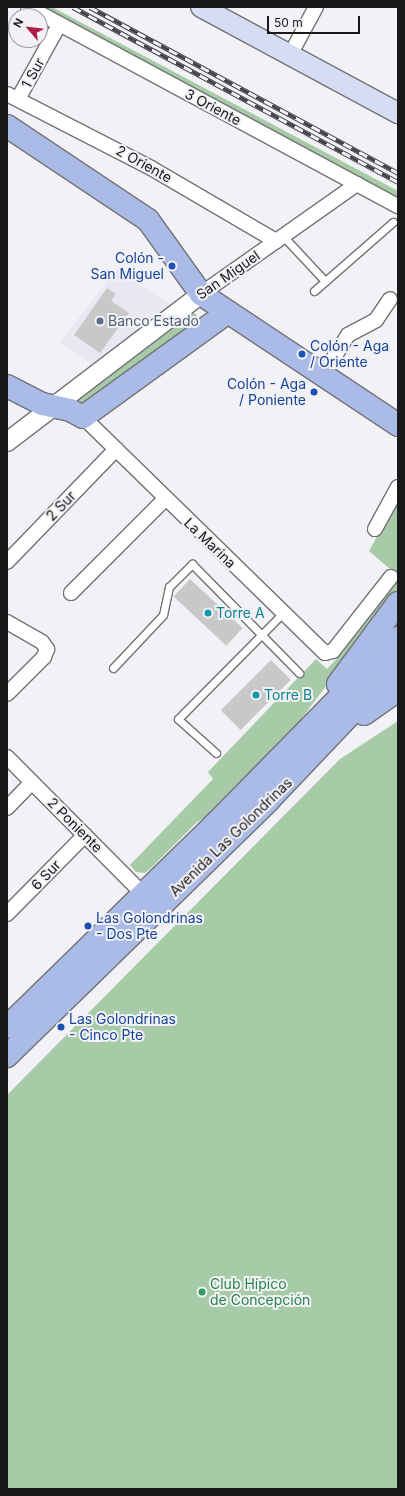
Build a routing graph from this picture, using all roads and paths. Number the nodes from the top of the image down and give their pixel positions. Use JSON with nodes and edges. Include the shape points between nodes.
{"nodes":[{"id":1,"x":28,"y":7,"type":"edge"},
{"id":2,"x":201,"y":7,"type":"edge"},
{"id":3,"x":316,"y":7,"type":"edge"},
{"id":4,"x":59,"y":25,"type":"junction"},
{"id":5,"x":290,"y":55,"type":"junction"},
{"id":6,"x":13,"y":97,"type":"edge"},
{"id":7,"x":398,"y":113,"type":"edge"},
{"id":8,"x":7,"y":126,"type":"edge"},
{"id":9,"x":357,"y":184,"type":"junction"},
{"id":10,"x":398,"y":206,"type":"edge"},
{"id":11,"x":393,"y":222,"type":"dead end"},
{"id":12,"x":280,"y":239,"type":"junction"},
{"id":13,"x":325,"y":281,"type":"junction"},
{"id":14,"x":314,"y":291,"type":"dead end"},
{"id":15,"x":201,"y":294,"type":"junction"},
{"id":16,"x":390,"y":299,"type":"dead end"},
{"id":17,"x":228,"y":312,"type":"junction"},
{"id":18,"x":323,"y":375,"type":"junction"},
{"id":19,"x":7,"y":386,"type":"edge"},
{"id":20,"x":54,"y":408,"type":"junction"},
{"id":21,"x":83,"y":417,"type":"junction"},
{"id":22,"x":398,"y":425,"type":"edge"},
{"id":23,"x":7,"y":442,"type":"edge"},
{"id":24,"x":116,"y":449,"type":"junction"},
{"id":25,"x":398,"y":486,"type":"edge"},
{"id":26,"x":165,"y":498,"type":"junction"},
{"id":27,"x":375,"y":529,"type":"dead end"},
{"id":28,"x":7,"y":562,"type":"edge"},
{"id":29,"x":391,"y":577,"type":"dead end"},
{"id":30,"x":71,"y":593,"type":"dead end"},
{"id":31,"x":398,"y":603,"type":"edge"},
{"id":32,"x":283,"y":613,"type":"junction"},
{"id":33,"x":7,"y":622,"type":"edge"},
{"id":34,"x":261,"y":634,"type":"junction"},
{"id":35,"x":398,"y":638,"type":"edge"},
{"id":36,"x":398,"y":664,"type":"edge"},
{"id":37,"x":113,"y":668,"type":"dead end"},
{"id":38,"x":299,"y":672,"type":"dead end"},
{"id":39,"x":398,"y":690,"type":"edge"},
{"id":40,"x":7,"y":694,"type":"edge"},
{"id":41,"x":330,"y":737,"type":"junction"},
{"id":42,"x":298,"y":742,"type":"junction"},
{"id":43,"x":216,"y":753,"type":"dead end"},
{"id":44,"x":7,"y":758,"type":"edge"},
{"id":45,"x":32,"y":782,"type":"junction"},
{"id":46,"x":7,"y":808,"type":"edge"},
{"id":47,"x":85,"y":835,"type":"junction"},
{"id":48,"x":143,"y":894,"type":"junction"},
{"id":49,"x":7,"y":914,"type":"edge"},
{"id":50,"x":67,"y":982,"type":"junction"},
{"id":51,"x":7,"y":1027,"type":"edge"},
{"id":52,"x":7,"y":1056,"type":"edge"}],
"edges":[{"from":1,"to":4,"type":"street","name":"3 Oriente"},
{"from":2,"to":5,"type":"main road"},
{"from":3,"to":5,"type":"street"},
{"from":4,"to":6,"type":"street","name":"1 Sur"},
{"from":4,"to":9,"type":"street","name":"3 Oriente"},
{"from":5,"to":7,"type":"main road"},
{"from":6,"to":12,"type":"street","name":"2 Oriente","via":[[144,164]]},
{"from":8,"to":15,"type":"main road","via":[[145,217]]},
{"from":9,"to":10,"type":"street","name":"3 Oriente"},
{"from":9,"to":12,"type":"street","name":"San Miguel"},
{"from":11,"to":13,"type":"lane"},
{"from":12,"to":13,"type":"lane"},
{"from":12,"to":15,"type":"street","name":"San Miguel"},
{"from":13,"to":14,"type":"lane"},
{"from":15,"to":17,"type":"main road"},
{"from":15,"to":20,"type":"street","name":"San Miguel","via":[[69,392]]},
{"from":16,"to":18,"type":"street","via":[[376,320],[348,334]]},
{"from":17,"to":18,"type":"main road"},
{"from":17,"to":21,"type":"main road"},
{"from":18,"to":22,"type":"main road"},
{"from":19,"to":20,"type":"main road","name":"La Marina"},
{"from":20,"to":21,"type":"main road","name":"La Marina","via":[[70,410]]},
{"from":20,"to":23,"type":"street","name":"San Miguel"},
{"from":21,"to":24,"type":"street","name":"La Marina"},
{"from":24,"to":26,"type":"street","name":"La Marina"},
{"from":24,"to":28,"type":"street","name":"2 Sur"},
{"from":25,"to":27,"type":"street"},
{"from":26,"to":30,"type":"street"},
{"from":26,"to":32,"type":"street","name":"La Marina"},
{"from":29,"to":32,"type":"street","name":"La Marina","via":[[331,653],[322,651]]},
{"from":31,"to":42,"type":"main road"},
{"from":32,"to":34,"type":"lane"},
{"from":33,"to":40,"type":"street","via":[[42,642],[47,649],[44,657]]},
{"from":34,"to":37,"type":"lane","via":[[192,564],[169,587],[163,615]]},
{"from":34,"to":38,"type":"lane"},
{"from":34,"to":43,"type":"lane","via":[[178,719]]},
{"from":35,"to":42,"type":"main road","name":"Avenida Las Golondrinas"},
{"from":36,"to":41,"type":"main road","name":"Avenida Las Golondrinas"},
{"from":39,"to":41,"type":"main road"},
{"from":41,"to":50,"type":"main road","name":"Avenida Las Golondrinas","via":[[268,801]]},
{"from":42,"to":48,"type":"main road","name":"Avenida Las Golondrinas"},
{"from":44,"to":45,"type":"street","name":"2 Poniente"},
{"from":45,"to":46,"type":"street"},
{"from":45,"to":47,"type":"street","name":"2 Poniente"},
{"from":47,"to":48,"type":"street","name":"2 Poniente"},
{"from":47,"to":49,"type":"street","name":"6 Sur"},
{"from":48,"to":50,"type":"main road","name":"Avenida Las Golondrinas"},
{"from":50,"to":51,"type":"main road","name":"Avenida Las Golondrinas"},
{"from":50,"to":52,"type":"main road","name":"Avenida Las Golondrinas"}]}
